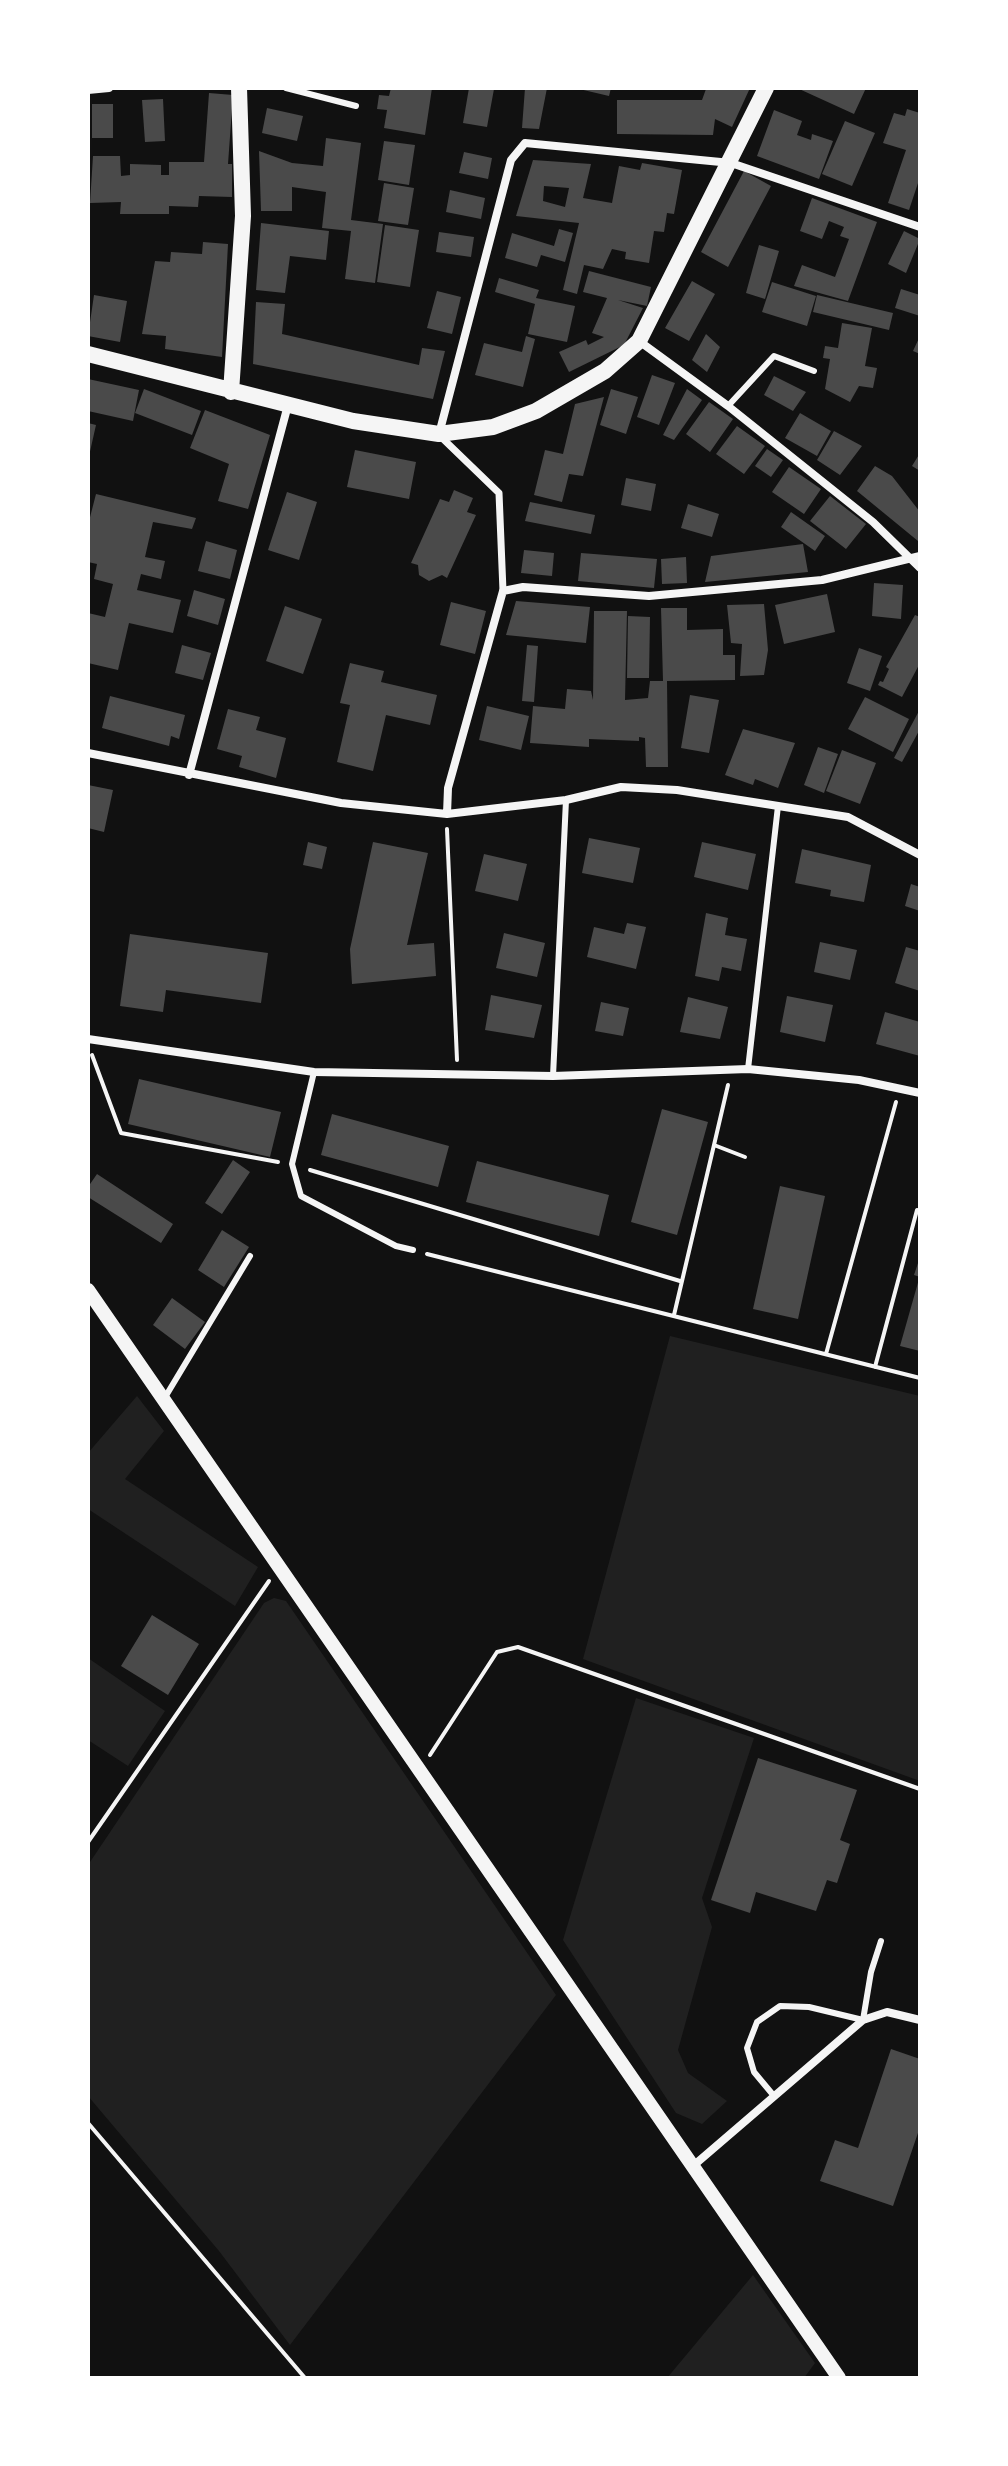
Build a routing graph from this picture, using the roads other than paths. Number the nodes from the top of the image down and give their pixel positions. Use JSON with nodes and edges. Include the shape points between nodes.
{"nodes":[{"id":1,"x":109,"y":88,"type":"edge"},
{"id":2,"x":239,"y":88,"type":"edge"},
{"id":3,"x":286,"y":88,"type":"edge"},
{"id":4,"x":766,"y":88,"type":"edge"},
{"id":5,"x":88,"y":90,"type":"edge"},
{"id":6,"x":356,"y":106,"type":"dead end"},
{"id":7,"x":731,"y":163,"type":"junction"},
{"id":8,"x":920,"y":227,"type":"edge"},
{"id":9,"x":639,"y":341,"type":"junction"},
{"id":10,"x":88,"y":354,"type":"edge"},
{"id":11,"x":814,"y":371,"type":"dead end"},
{"id":12,"x":231,"y":392,"type":"junction"},
{"id":13,"x":288,"y":405,"type":"junction"},
{"id":14,"x":728,"y":406,"type":"junction"},
{"id":15,"x":439,"y":434,"type":"junction"},
{"id":16,"x":916,"y":558,"type":"edge"},
{"id":17,"x":920,"y":568,"type":"edge"},
{"id":18,"x":503,"y":591,"type":"junction"},
{"id":19,"x":88,"y":753,"type":"edge"},
{"id":20,"x":189,"y":775,"type":"junction"},
{"id":21,"x":566,"y":800,"type":"junction"},
{"id":22,"x":778,"y":806,"type":"junction"},
{"id":23,"x":447,"y":814,"type":"junction"},
{"id":24,"x":920,"y":855,"type":"edge"},
{"id":25,"x":88,"y":1042,"type":"edge"},
{"id":26,"x":748,"y":1069,"type":"junction"},
{"id":27,"x":314,"y":1072,"type":"junction"},
{"id":28,"x":553,"y":1076,"type":"junction"},
{"id":29,"x":920,"y":1093,"type":"edge"},
{"id":30,"x":413,"y":1250,"type":"road end"},
{"id":31,"x":250,"y":1256,"type":"dead end"},
{"id":32,"x":88,"y":1290,"type":"edge"},
{"id":33,"x":164,"y":1399,"type":"junction"},
{"id":34,"x":881,"y":1941,"type":"dead end"},
{"id":35,"x":863,"y":2020,"type":"junction"},
{"id":36,"x":920,"y":2020,"type":"edge"},
{"id":37,"x":774,"y":2096,"type":"junction"},
{"id":38,"x":693,"y":2166,"type":"junction"},
{"id":39,"x":839,"y":2378,"type":"edge"}],
"edges":[{"from":1,"to":5,"type":"street"},
{"from":2,"to":12,"type":"main road","via":[[243,216]]},
{"from":3,"to":6,"type":"lane"},
{"from":4,"to":7,"type":"main road"},
{"from":7,"to":8,"type":"street"},
{"from":7,"to":9,"type":"main road"},
{"from":7,"to":15,"type":"street","via":[[525,143],[511,160]]},
{"from":9,"to":14,"type":"street"},
{"from":9,"to":15,"type":"main road","via":[[605,371],[536,411],[493,427]]},
{"from":10,"to":12,"type":"main road"},
{"from":11,"to":14,"type":"lane","via":[[774,356]]},
{"from":12,"to":13,"type":"main road"},
{"from":13,"to":15,"type":"main road"},
{"from":13,"to":20,"type":"street"},
{"from":14,"to":16,"type":"street"},
{"from":15,"to":18,"type":"street","via":[[499,493]]},
{"from":16,"to":17,"type":"street"},
{"from":16,"to":18,"type":"street","via":[[822,580],[649,596],[523,587]]},
{"from":18,"to":23,"type":"street","via":[[448,788]]},
{"from":19,"to":20,"type":"street"},
{"from":20,"to":23,"type":"street","via":[[341,803]]},
{"from":21,"to":22,"type":"street","via":[[621,787]]},
{"from":21,"to":23,"type":"street"},
{"from":21,"to":28,"type":"lane"},
{"from":22,"to":24,"type":"street","via":[[848,817]]},
{"from":22,"to":26,"type":"lane"},
{"from":25,"to":27,"type":"street"},
{"from":26,"to":28,"type":"street"},
{"from":26,"to":29,"type":"street","via":[[859,1080]]},
{"from":27,"to":28,"type":"street"},
{"from":27,"to":30,"type":"lane","via":[[292,1164],[301,1196]]},
{"from":31,"to":33,"type":"lane"},
{"from":32,"to":33,"type":"street"},
{"from":33,"to":38,"type":"street"},
{"from":34,"to":35,"type":"lane"},
{"from":35,"to":36,"type":"street","via":[[887,2012]]},
{"from":35,"to":37,"type":"street"},
{"from":35,"to":37,"type":"lane","via":[[780,2006],[757,2022],[747,2048],[754,2072]]},
{"from":37,"to":38,"type":"street"},
{"from":38,"to":39,"type":"street"}]}
